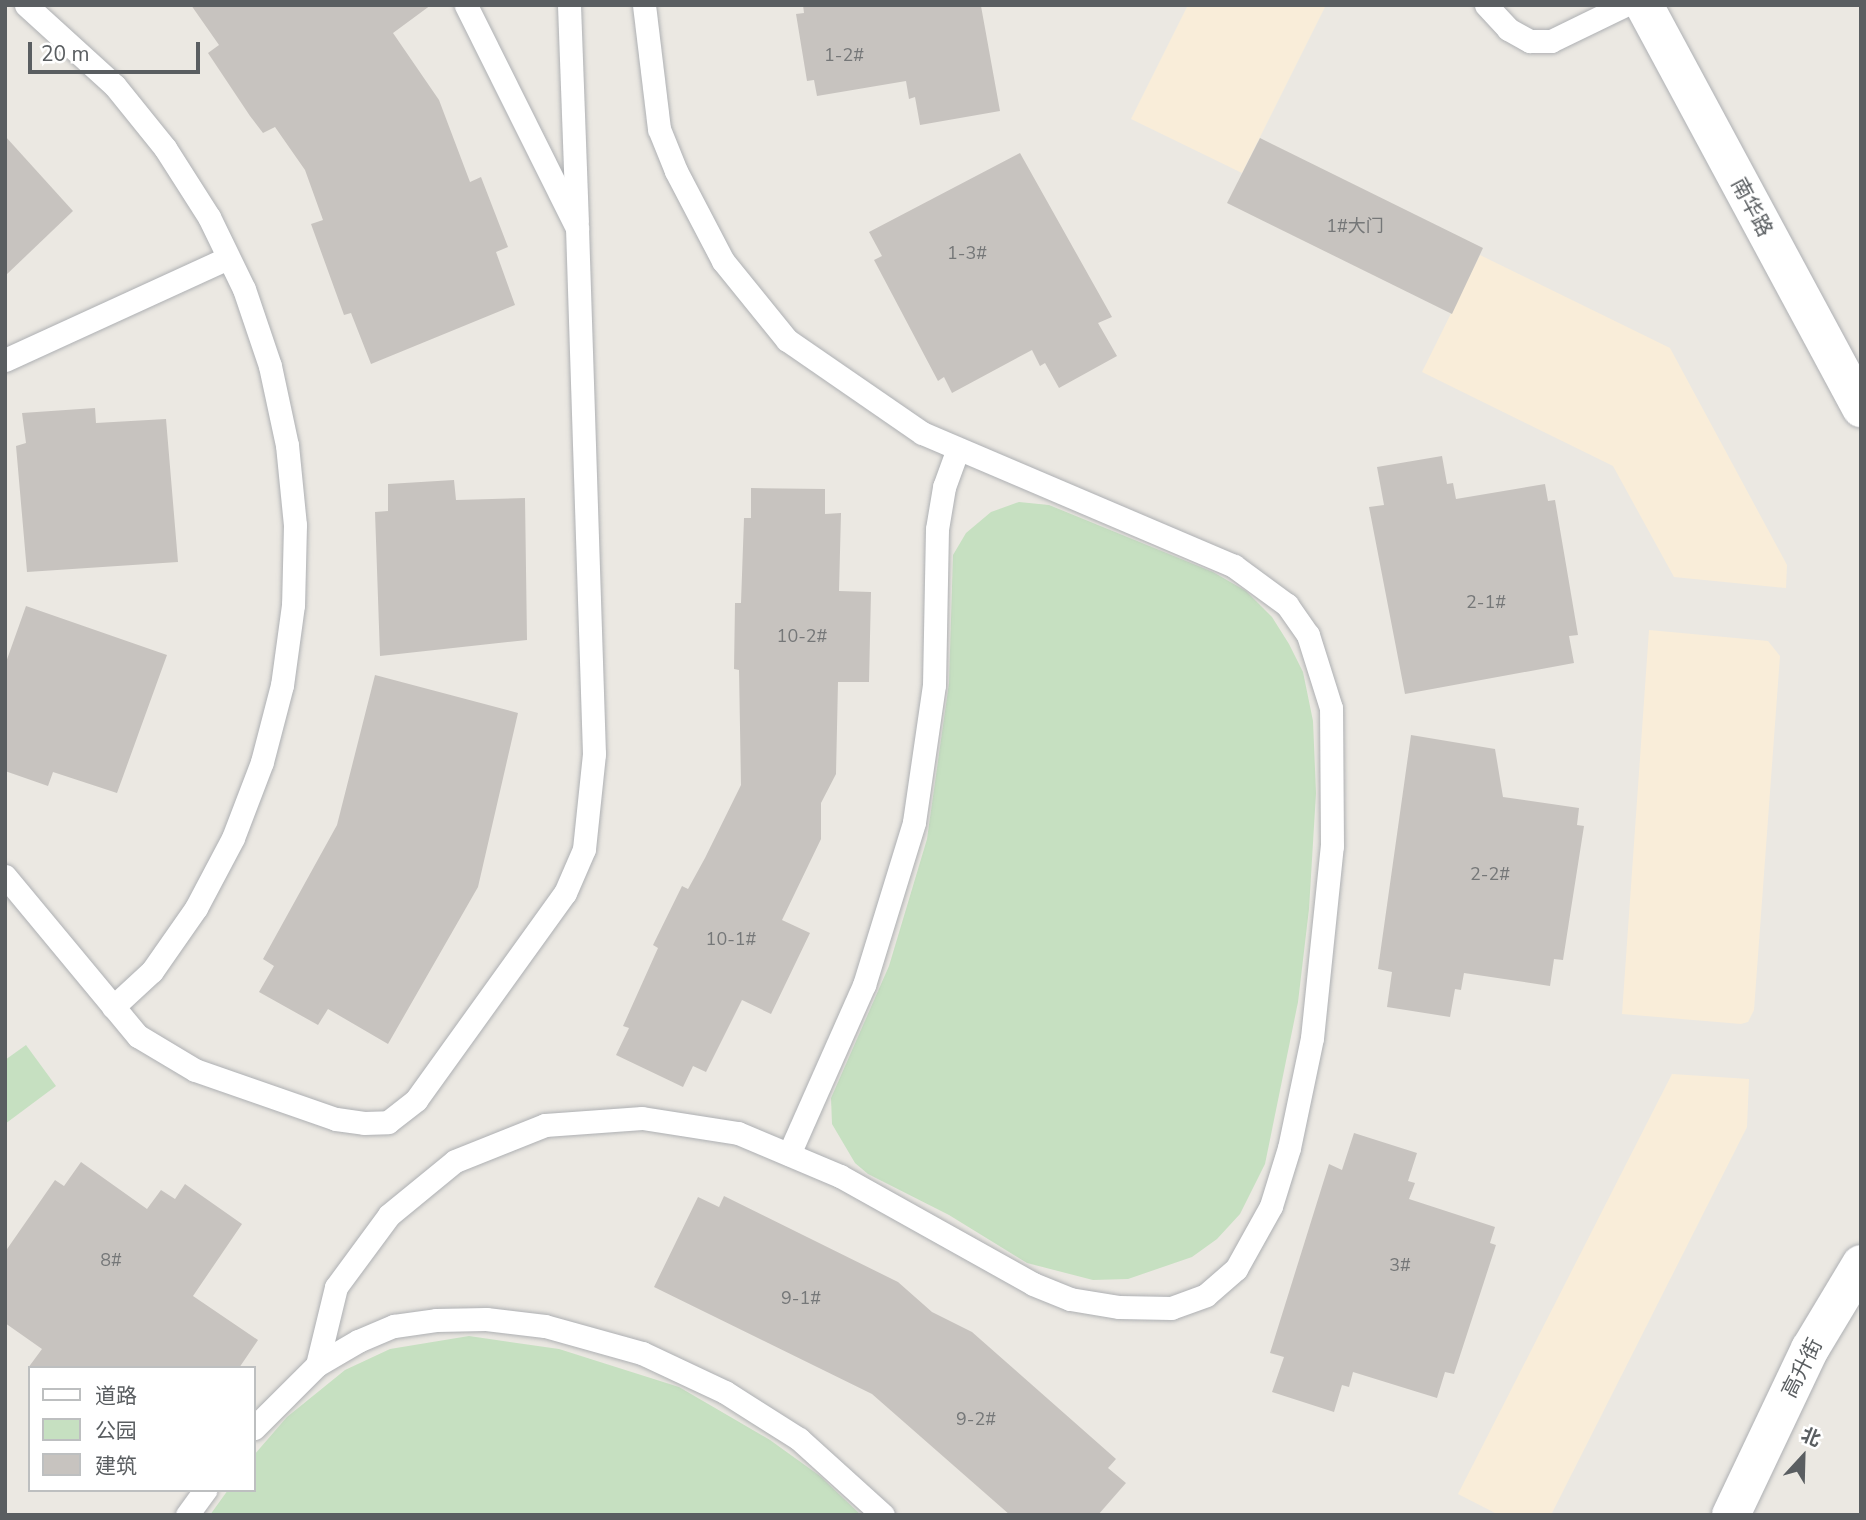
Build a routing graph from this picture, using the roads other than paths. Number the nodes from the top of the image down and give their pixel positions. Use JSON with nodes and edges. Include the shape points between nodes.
{"nodes":[{"id":1,"x":26,"y":5,"type":"edge"},
{"id":2,"x":466,"y":5,"type":"edge"},
{"id":3,"x":569,"y":5,"type":"edge"},
{"id":4,"x":644,"y":5,"type":"edge"},
{"id":5,"x":1486,"y":5,"type":"edge"},
{"id":6,"x":1625,"y":5,"type":"edge"},
{"id":7,"x":1644,"y":5,"type":"edge"},
{"id":8,"x":577,"y":228,"type":"junction"},
{"id":9,"x":228,"y":258,"type":"junction"},
{"id":10,"x":5,"y":360,"type":"edge"},
{"id":11,"x":1861,"y":408,"type":"edge"},
{"id":12,"x":957,"y":451,"type":"junction"},
{"id":13,"x":5,"y":876,"type":"edge"},
{"id":14,"x":113,"y":1007,"type":"junction"},
{"id":15,"x":789,"y":1154,"type":"junction"},
{"id":16,"x":1861,"y":1264,"type":"edge"},
{"id":17,"x":317,"y":1365,"type":"junction"},
{"id":18,"x":256,"y":1426,"type":"edge"},
{"id":19,"x":204,"y":1492,"type":"edge"},
{"id":20,"x":187,"y":1515,"type":"edge"},
{"id":21,"x":883,"y":1515,"type":"edge"},
{"id":22,"x":1731,"y":1515,"type":"edge"}],
"edges":[{"from":1,"to":9,"type":"lane","via":[[115,86],[165,148]]},
{"from":2,"to":8,"type":"lane"},
{"from":3,"to":8,"type":"lane"},
{"from":4,"to":12,"type":"lane","via":[[659,129],[696,214],[723,261],[787,340],[871,401]]},
{"from":5,"to":6,"type":"lane","via":[[1508,29],[1530,41],[1551,41]]},
{"from":7,"to":11,"type":"street","name":"南华路"},
{"from":8,"to":14,"type":"lane","via":[[594,754],[584,849],[565,893],[416,1100],[388,1122],[337,1119],[195,1070],[138,1035]]},
{"from":9,"to":10,"type":"lane"},
{"from":9,"to":14,"type":"lane","via":[[270,366],[287,444],[295,525],[293,605],[282,685],[262,762],[233,838],[196,908],[152,971]]},
{"from":12,"to":15,"type":"lane","via":[[944,486],[936,539],[934,685],[914,822],[864,985]]},
{"from":12,"to":15,"type":"lane","via":[[1234,566],[1287,605],[1308,635],[1331,708],[1332,846],[1312,1038],[1289,1148],[1271,1206],[1236,1269],[1206,1295],[1171,1308],[1119,1307],[1058,1294],[853,1182]]},
{"from":13,"to":14,"type":"lane"},
{"from":15,"to":17,"type":"lane","via":[[738,1133],[642,1118],[545,1125],[495,1143],[455,1161],[416,1189],[361,1248],[336,1287]]},
{"from":16,"to":22,"type":"street","name":"高升街","via":[[1810,1349]]},
{"from":17,"to":18,"type":"lane"},
{"from":17,"to":21,"type":"lane","via":[[394,1326],[486,1319],[545,1326],[642,1353],[725,1392],[799,1439]]},
{"from":19,"to":20,"type":"lane"}]}
